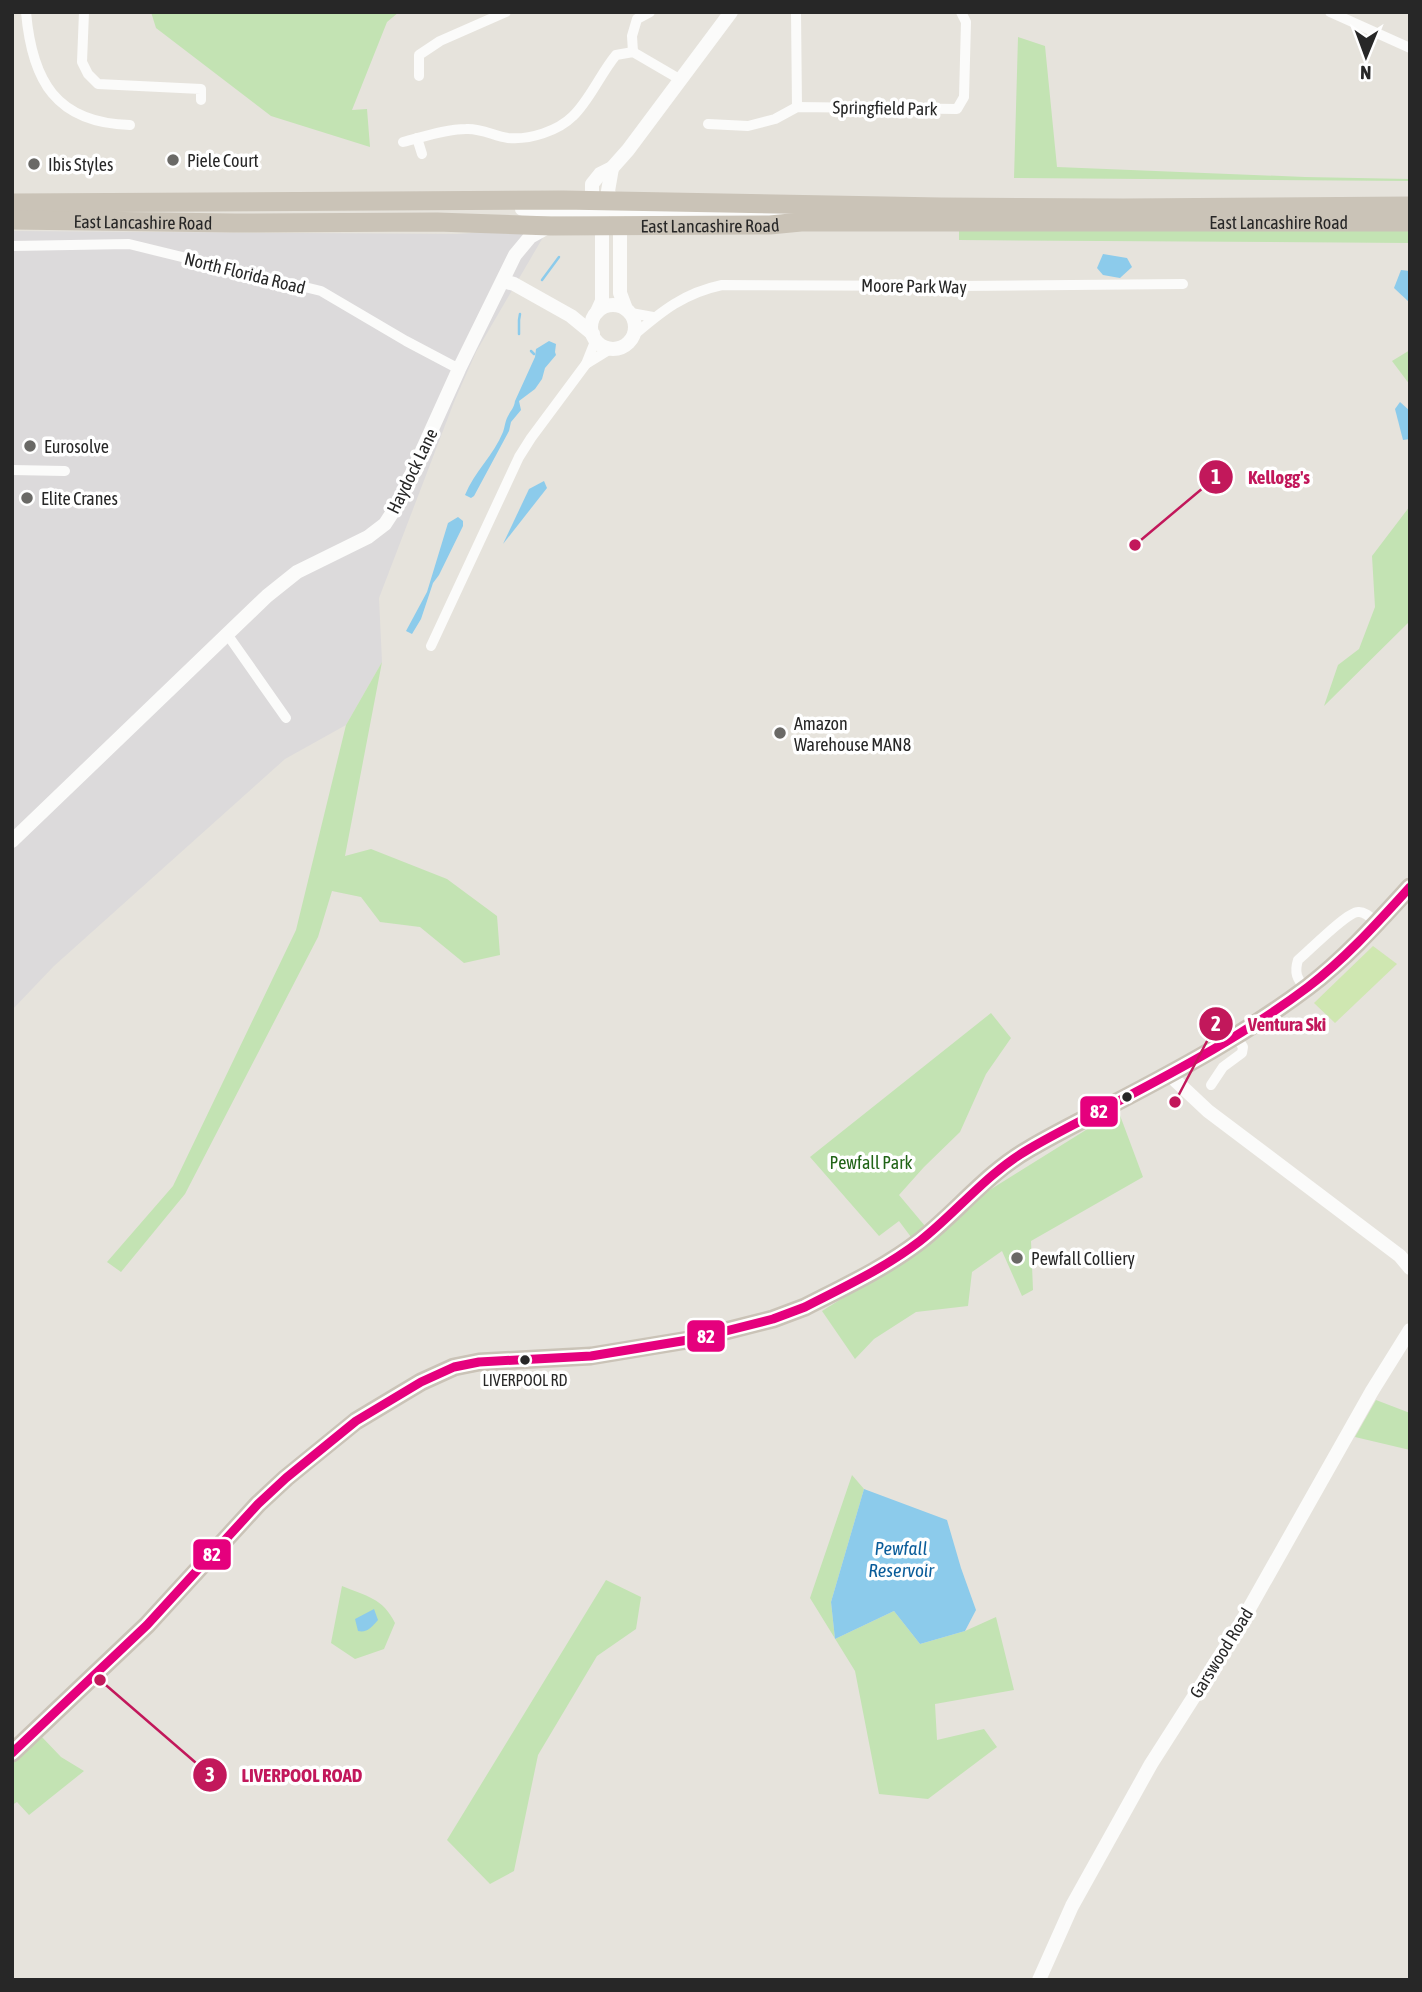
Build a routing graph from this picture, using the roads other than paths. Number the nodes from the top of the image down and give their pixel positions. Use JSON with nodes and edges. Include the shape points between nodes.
{"nodes":[{"id":1,"x":26,"y":12,"type":"edge"},
{"id":2,"x":84,"y":12,"type":"edge"},
{"id":3,"x":506,"y":12,"type":"edge"},
{"id":4,"x":650,"y":12,"type":"edge"},
{"id":5,"x":731,"y":12,"type":"edge"},
{"id":6,"x":796,"y":12,"type":"edge"},
{"id":7,"x":961,"y":12,"type":"edge"},
{"id":8,"x":1330,"y":12,"type":"edge"},
{"id":9,"x":1410,"y":48,"type":"edge"},
{"id":10,"x":633,"y":52,"type":"junction"},
{"id":11,"x":419,"y":76,"type":"dead end"},
{"id":12,"x":681,"y":80,"type":"junction"},
{"id":13,"x":201,"y":100,"type":"dead end"},
{"id":14,"x":797,"y":107,"type":"junction"},
{"id":15,"x":708,"y":124,"type":"dead end"},
{"id":16,"x":130,"y":125,"type":"dead end"},
{"id":17,"x":417,"y":138,"type":"junction"},
{"id":18,"x":403,"y":142,"type":"dead end"},
{"id":19,"x":422,"y":154,"type":"dead end"},
{"id":20,"x":12,"y":197,"type":"edge"},
{"id":21,"x":55,"y":202,"type":"junction"},
{"id":22,"x":12,"y":203,"type":"edge"},
{"id":23,"x":1410,"y":206,"type":"edge"},
{"id":24,"x":606,"y":212,"type":"junction"},
{"id":25,"x":12,"y":220,"type":"edge"},
{"id":26,"x":1410,"y":222,"type":"edge"},
{"id":27,"x":502,"y":223,"type":"junction"},
{"id":28,"x":551,"y":226,"type":"junction"},
{"id":29,"x":12,"y":246,"type":"edge"},
{"id":30,"x":515,"y":255,"type":"junction"},
{"id":31,"x":503,"y":281,"type":"junction"},
{"id":32,"x":1183,"y":284,"type":"dead end"},
{"id":33,"x":628,"y":311,"type":"junction"},
{"id":34,"x":595,"y":315,"type":"junction"},
{"id":35,"x":571,"y":317,"type":"junction"},
{"id":36,"x":653,"y":317,"type":"junction"},
{"id":37,"x":634,"y":335,"type":"junction"},
{"id":38,"x":594,"y":337,"type":"junction"},
{"id":39,"x":612,"y":348,"type":"junction"},
{"id":40,"x":586,"y":364,"type":"junction"},
{"id":41,"x":460,"y":369,"type":"junction"},
{"id":42,"x":12,"y":470,"type":"edge"},
{"id":43,"x":65,"y":471,"type":"dead end"},
{"id":44,"x":227,"y":634,"type":"junction"},
{"id":45,"x":431,"y":646,"type":"dead end"},
{"id":46,"x":285,"y":718,"type":"dead end"},
{"id":47,"x":12,"y":841,"type":"edge"},
{"id":48,"x":1410,"y":887,"type":"edge"},
{"id":49,"x":1377,"y":923,"type":"junction"},
{"id":50,"x":1305,"y":989,"type":"junction"},
{"id":51,"x":1236,"y":1036,"type":"junction"},
{"id":52,"x":1171,"y":1074,"type":"junction"},
{"id":53,"x":1217,"y":1083,"type":"dead end"},
{"id":54,"x":1410,"y":1268,"type":"edge"},
{"id":55,"x":1410,"y":1330,"type":"edge"},
{"id":56,"x":12,"y":1753,"type":"edge"},
{"id":57,"x":1039,"y":1980,"type":"edge"}],
"edges":[{"from":1,"to":16,"type":"street","via":[[31,51],[53,94],[90,120]]},
{"from":2,"to":13,"type":"street","via":[[82,62],[98,83],[201,89]]},
{"from":3,"to":11,"type":"street","via":[[419,55]]},
{"from":4,"to":10,"type":"street","via":[[637,19]]},
{"from":5,"to":12,"type":"street"},
{"from":6,"to":14,"type":"street"},
{"from":7,"to":14,"type":"street","name":"Springfield Park","via":[[966,22],[964,97],[957,109]]},
{"from":8,"to":9,"type":"street"},
{"from":10,"to":12,"type":"street"},
{"from":10,"to":17,"type":"street","via":[[616,55],[583,105],[555,128],[518,138],[469,128]]},
{"from":12,"to":24,"type":"street","via":[[612,168]]},
{"from":14,"to":15,"type":"street","name":"Springfield Park","via":[[748,126]]},
{"from":17,"to":18,"type":"street"},
{"from":17,"to":19,"type":"street"},
{"from":20,"to":21,"type":"highway"},
{"from":21,"to":22,"type":"highway","name":"East Lancashire Road"},
{"from":21,"to":24,"type":"highway","name":"East Lancashire Road","via":[[370,201]]},
{"from":23,"to":24,"type":"highway","name":"East Lancashire Road"},
{"from":24,"to":26,"type":"highway","name":"East Lancashire Road","via":[[770,225]]},
{"from":24,"to":28,"type":"highway","name":"East Lancashire Road"},
{"from":24,"to":33,"type":"street","via":[[620,293]]},
{"from":24,"to":34,"type":"street","via":[[602,301]]},
{"from":25,"to":27,"type":"highway","name":"East Lancashire Road"},
{"from":27,"to":28,"type":"highway","name":"East Lancashire Road"},
{"from":27,"to":30,"type":"street","via":[[515,236]]},
{"from":28,"to":30,"type":"street","name":"Haydock Lane","via":[[530,237]]},
{"from":29,"to":41,"type":"street","name":"North Florida Road","via":[[129,244],[321,291]]},
{"from":30,"to":31,"type":"street","name":"Haydock Lane"},
{"from":31,"to":35,"type":"street"},
{"from":31,"to":41,"type":"street","name":"Haydock Lane"},
{"from":32,"to":36,"type":"street","name":"Moore Park Way","via":[[722,285],[695,293]]},
{"from":33,"to":34,"type":"street","via":[[615,305]]},
{"from":33,"to":36,"type":"street"},
{"from":33,"to":37,"type":"street","via":[[635,323]]},
{"from":34,"to":35,"type":"street"},
{"from":34,"to":38,"type":"street"},
{"from":35,"to":38,"type":"street"},
{"from":36,"to":37,"type":"street","name":"Moore Park Way"},
{"from":37,"to":39,"type":"street","via":[[627,344]]},
{"from":38,"to":39,"type":"street"},
{"from":38,"to":40,"type":"street"},
{"from":39,"to":40,"type":"street"},
{"from":40,"to":45,"type":"street","via":[[519,457]]},
{"from":41,"to":44,"type":"street","name":"Haydock Lane","via":[[385,524],[297,572]]},
{"from":42,"to":43,"type":"street"},
{"from":44,"to":46,"type":"street"},
{"from":44,"to":47,"type":"street","name":"Haydock Lane"},
{"from":48,"to":49,"type":"highway"},
{"from":49,"to":50,"type":"highway"},
{"from":49,"to":50,"type":"street","via":[[1357,911],[1298,960],[1295,969]]},
{"from":50,"to":51,"type":"highway"},
{"from":51,"to":52,"type":"highway"},
{"from":51,"to":53,"type":"street","via":[[1243,1051],[1223,1067]]},
{"from":52,"to":54,"type":"street","via":[[1208,1111]]},
{"from":52,"to":56,"type":"highway","via":[[1029,1149],[901,1254],[789,1314],[708,1336],[614,1353],[466,1364],[389,1400],[315,1453],[258,1504],[147,1625]]},
{"from":55,"to":57,"type":"street","name":"Garswood Road","via":[[1241,1623],[1152,1764],[1072,1906]]}]}
